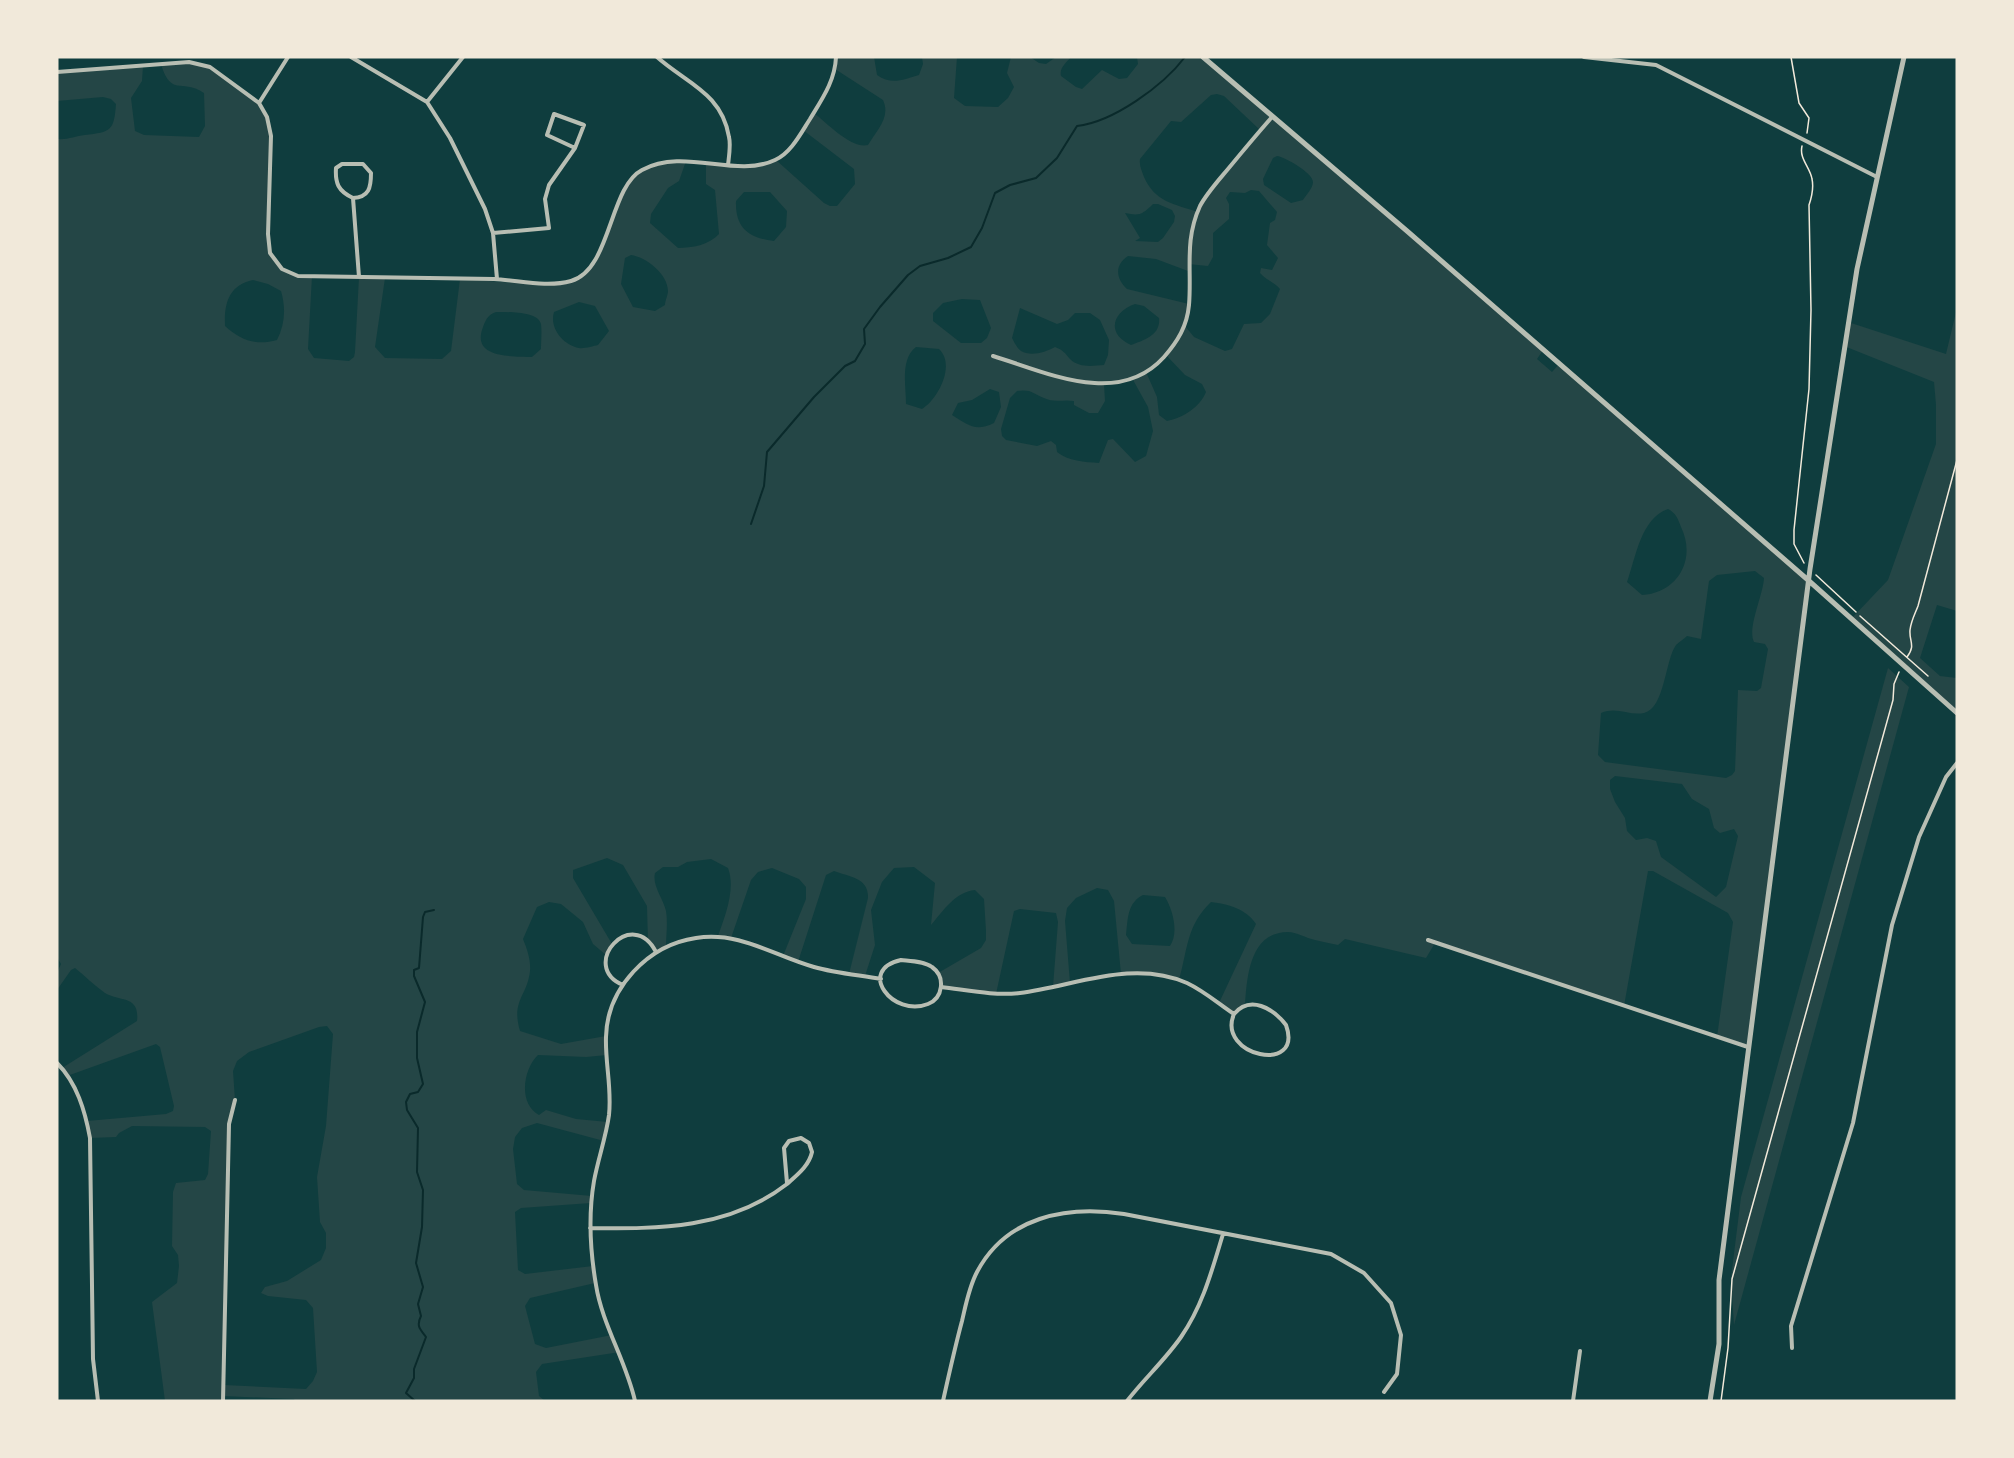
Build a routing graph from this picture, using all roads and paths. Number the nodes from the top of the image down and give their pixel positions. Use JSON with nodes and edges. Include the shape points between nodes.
{"nodes":[{"id":1,"x":288,"y":57,"type":"edge"},
{"id":2,"x":351,"y":57,"type":"edge"},
{"id":3,"x":463,"y":57,"type":"edge"},
{"id":4,"x":657,"y":57,"type":"edge"},
{"id":5,"x":836,"y":57,"type":"edge"},
{"id":6,"x":1203,"y":57,"type":"edge"},
{"id":7,"x":1584,"y":57,"type":"edge"},
{"id":8,"x":1791,"y":57,"type":"edge"},
{"id":9,"x":1904,"y":57,"type":"edge"},
{"id":10,"x":57,"y":72,"type":"edge"},
{"id":11,"x":427,"y":102,"type":"junction"},
{"id":12,"x":259,"y":103,"type":"junction"},
{"id":13,"x":1272,"y":117,"type":"junction"},
{"id":14,"x":1804,"y":139,"type":"junction"},
{"id":15,"x":575,"y":148,"type":"junction"},
{"id":16,"x":728,"y":165,"type":"junction"},
{"id":17,"x":1878,"y":177,"type":"junction"},
{"id":18,"x":352,"y":198,"type":"junction"},
{"id":19,"x":493,"y":233,"type":"junction"},
{"id":20,"x":359,"y":277,"type":"junction"},
{"id":21,"x":497,"y":279,"type":"junction"},
{"id":22,"x":993,"y":356,"type":"dead end"},
{"id":23,"x":1957,"y":460,"type":"edge"},
{"id":24,"x":1801,"y":559,"type":"dead end"},
{"id":25,"x":1819,"y":579,"type":"dead end"},
{"id":26,"x":1808,"y":580,"type":"junction"},
{"id":27,"x":1907,"y":657,"type":"junction"},
{"id":28,"x":1904,"y":664,"type":"junction"},
{"id":29,"x":1931,"y":680,"type":"dead end"},
{"id":30,"x":1957,"y":713,"type":"edge"},
{"id":31,"x":1957,"y":763,"type":"edge"},
{"id":32,"x":1428,"y":940,"type":"dead end"},
{"id":33,"x":656,"y":952,"type":"junction"},
{"id":34,"x":881,"y":978,"type":"junction"},
{"id":35,"x":623,"y":985,"type":"junction"},
{"id":36,"x":941,"y":987,"type":"junction"},
{"id":37,"x":1234,"y":1014,"type":"junction"},
{"id":38,"x":1748,"y":1047,"type":"junction"},
{"id":39,"x":57,"y":1063,"type":"edge"},
{"id":40,"x":235,"y":1100,"type":"dead end"},
{"id":41,"x":787,"y":1184,"type":"junction"},
{"id":42,"x":590,"y":1228,"type":"junction"},
{"id":43,"x":1223,"y":1234,"type":"junction"},
{"id":44,"x":1792,"y":1348,"type":"dead end"},
{"id":45,"x":1580,"y":1351,"type":"dead end"},
{"id":46,"x":1384,"y":1392,"type":"dead end"},
{"id":47,"x":98,"y":1401,"type":"edge"},
{"id":48,"x":223,"y":1401,"type":"edge"},
{"id":49,"x":635,"y":1401,"type":"edge"},
{"id":50,"x":943,"y":1401,"type":"edge"},
{"id":51,"x":1127,"y":1401,"type":"edge"},
{"id":52,"x":1573,"y":1401,"type":"edge"},
{"id":53,"x":1710,"y":1401,"type":"edge"},
{"id":54,"x":1721,"y":1401,"type":"edge"}],
"edges":[{"from":1,"to":12,"type":"street"},
{"from":2,"to":11,"type":"street"},
{"from":3,"to":11,"type":"street"},
{"from":4,"to":16,"type":"street","via":[[716,104],[730,139]]},
{"from":5,"to":16,"type":"street","via":[[828,90],[794,144],[776,160],[752,166]]},
{"from":6,"to":13,"type":"street"},
{"from":7,"to":14,"type":"street","via":[[1656,65]]},
{"from":8,"to":14,"type":"path","via":[[1796,93],[1809,118]]},
{"from":9,"to":17,"type":"street"},
{"from":10,"to":12,"type":"street","via":[[189,62],[210,67]]},
{"from":11,"to":19,"type":"street","via":[[450,138]]},
{"from":12,"to":20,"type":"street","via":[[271,136],[270,253],[282,269],[298,276]]},
{"from":13,"to":22,"type":"street","via":[[1201,205],[1188,256],[1189,304],[1185,326],[1158,364],[1140,375],[1093,384]]},
{"from":13,"to":26,"type":"street"},
{"from":14,"to":17,"type":"street"},
{"from":14,"to":24,"type":"path","via":[[1800,154],[1814,189],[1809,204],[1809,389],[1794,530],[1794,544]]},
{"from":15,"to":15,"type":"street","via":[[584,125],[554,114],[547,135]]},
{"from":15,"to":19,"type":"street","via":[[549,185],[545,199],[549,228]]},
{"from":16,"to":21,"type":"street","via":[[678,160],[657,162],[638,171],[624,190],[596,260],[586,273],[571,281],[548,284]]},
{"from":17,"to":26,"type":"street","via":[[1857,268]]},
{"from":18,"to":18,"type":"street","via":[[339,189],[336,168],[342,164],[363,164],[371,173],[370,189],[365,195]]},
{"from":18,"to":20,"type":"street"},
{"from":19,"to":21,"type":"street"},
{"from":20,"to":21,"type":"street"},
{"from":23,"to":27,"type":"path","via":[[1911,623],[1913,646]]},
{"from":25,"to":27,"type":"path"},
{"from":26,"to":28,"type":"street"},
{"from":26,"to":38,"type":"street"},
{"from":27,"to":28,"type":"path"},
{"from":27,"to":29,"type":"path"},
{"from":28,"to":30,"type":"street"},
{"from":28,"to":54,"type":"path","via":[[1896,676],[1893,700],[1732,1279]]},
{"from":31,"to":44,"type":"street","via":[[1946,777],[1919,837],[1892,925],[1853,1124],[1791,1326]]},
{"from":32,"to":38,"type":"street"},
{"from":33,"to":34,"type":"street","via":[[674,943],[718,936],[757,944],[814,967]]},
{"from":33,"to":35,"type":"street"},
{"from":33,"to":35,"type":"street","via":[[640,936],[623,936],[609,947],[606,964],[613,979]]},
{"from":34,"to":36,"type":"street","via":[[894,961],[910,960],[933,967]]},
{"from":34,"to":36,"type":"street","via":[[887,997],[909,1005],[930,1003]]},
{"from":35,"to":42,"type":"street","via":[[607,1027],[609,1112],[594,1182]]},
{"from":36,"to":37,"type":"street","via":[[1020,993],[1114,975],[1165,975],[1189,984]]},
{"from":37,"to":37,"type":"street","via":[[1232,1033],[1249,1049],[1269,1056],[1286,1046],[1286,1025],[1268,1009],[1245,1005]]},
{"from":38,"to":53,"type":"street","via":[[1719,1280],[1719,1344]]},
{"from":39,"to":47,"type":"street","via":[[81,1102],[90,1138],[93,1359]]},
{"from":40,"to":48,"type":"street","via":[[229,1124]]},
{"from":41,"to":41,"type":"street","via":[[811,1157],[809,1143],[801,1138],[793,1138],[784,1148]]},
{"from":41,"to":42,"type":"street","via":[[752,1205],[706,1221],[659,1229]]},
{"from":42,"to":49,"type":"street","via":[[600,1305],[628,1373]]},
{"from":43,"to":46,"type":"street","via":[[1331,1254],[1364,1274],[1391,1303],[1401,1335],[1397,1374]]},
{"from":43,"to":50,"type":"street","via":[[1101,1210],[1056,1213],[1017,1230],[1001,1241],[976,1273]]},
{"from":43,"to":51,"type":"street","via":[[1192,1320]]},
{"from":45,"to":52,"type":"street"}]}
